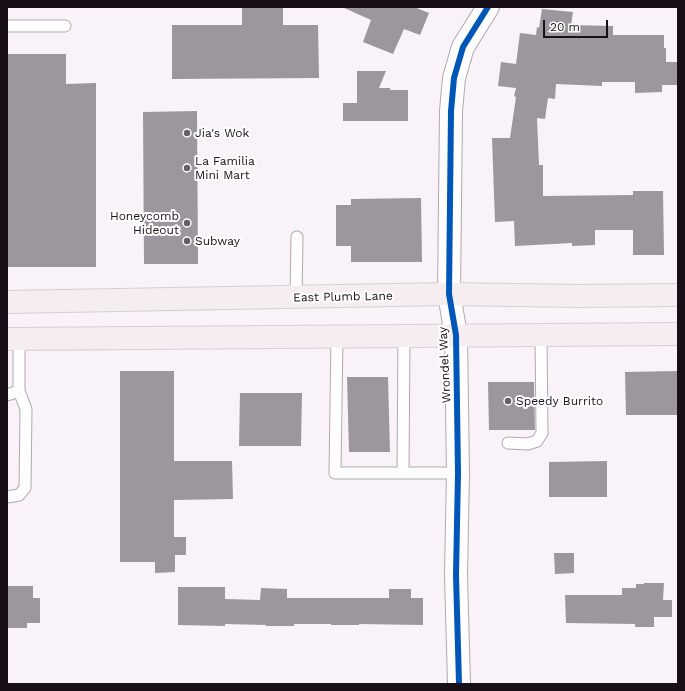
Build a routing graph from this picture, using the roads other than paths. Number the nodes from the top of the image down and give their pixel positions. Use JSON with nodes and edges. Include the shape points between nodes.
{"nodes":[{"id":1,"x":488,"y":7,"type":"edge"},
{"id":2,"x":7,"y":26,"type":"edge"},
{"id":3,"x":65,"y":26,"type":"dead end"},
{"id":4,"x":297,"y":238,"type":"dead end"},
{"id":5,"x":449,"y":294,"type":"junction"},
{"id":6,"x":678,"y":295,"type":"edge"},
{"id":7,"x":296,"y":298,"type":"junction"},
{"id":8,"x":7,"y":302,"type":"edge"},
{"id":9,"x":541,"y":334,"type":"junction"},
{"id":10,"x":678,"y":334,"type":"edge"},
{"id":11,"x":404,"y":335,"type":"junction"},
{"id":12,"x":456,"y":335,"type":"junction"},
{"id":13,"x":338,"y":336,"type":"junction"},
{"id":14,"x":13,"y":339,"type":"edge"},
{"id":15,"x":19,"y":391,"type":"junction"},
{"id":16,"x":7,"y":395,"type":"edge"},
{"id":17,"x":508,"y":443,"type":"dead end"},
{"id":18,"x":403,"y":473,"type":"junction"},
{"id":19,"x":458,"y":473,"type":"junction"},
{"id":20,"x":7,"y":497,"type":"edge"},
{"id":21,"x":459,"y":684,"type":"edge"}],
"edges":[{"from":1,"to":5,"type":"street","name":"Wrondel Way","via":[[463,47],[454,78],[451,111]]},
{"from":2,"to":3,"type":"lane"},
{"from":4,"to":7,"type":"lane"},
{"from":5,"to":6,"type":"main road","name":"East Plumb Lane"},
{"from":5,"to":7,"type":"main road","name":"East Plumb Lane"},
{"from":5,"to":12,"type":"street","name":"Wrondel Way"},
{"from":7,"to":8,"type":"main road","name":"East Plumb Lane"},
{"from":9,"to":10,"type":"main road"},
{"from":9,"to":12,"type":"main road"},
{"from":9,"to":17,"type":"lane","via":[[542,433],[536,441],[528,444]]},
{"from":11,"to":12,"type":"main road"},
{"from":11,"to":13,"type":"main road"},
{"from":11,"to":18,"type":"lane"},
{"from":12,"to":19,"type":"street","name":"Wrondel Way"},
{"from":13,"to":14,"type":"main road"},
{"from":13,"to":18,"type":"lane","via":[[335,472]]},
{"from":14,"to":15,"type":"lane"},
{"from":15,"to":16,"type":"lane"},
{"from":15,"to":20,"type":"lane","via":[[26,409],[25,488],[19,496]]},
{"from":18,"to":19,"type":"lane"},
{"from":19,"to":21,"type":"street","name":"Wrondel Way","via":[[456,575]]}]}
